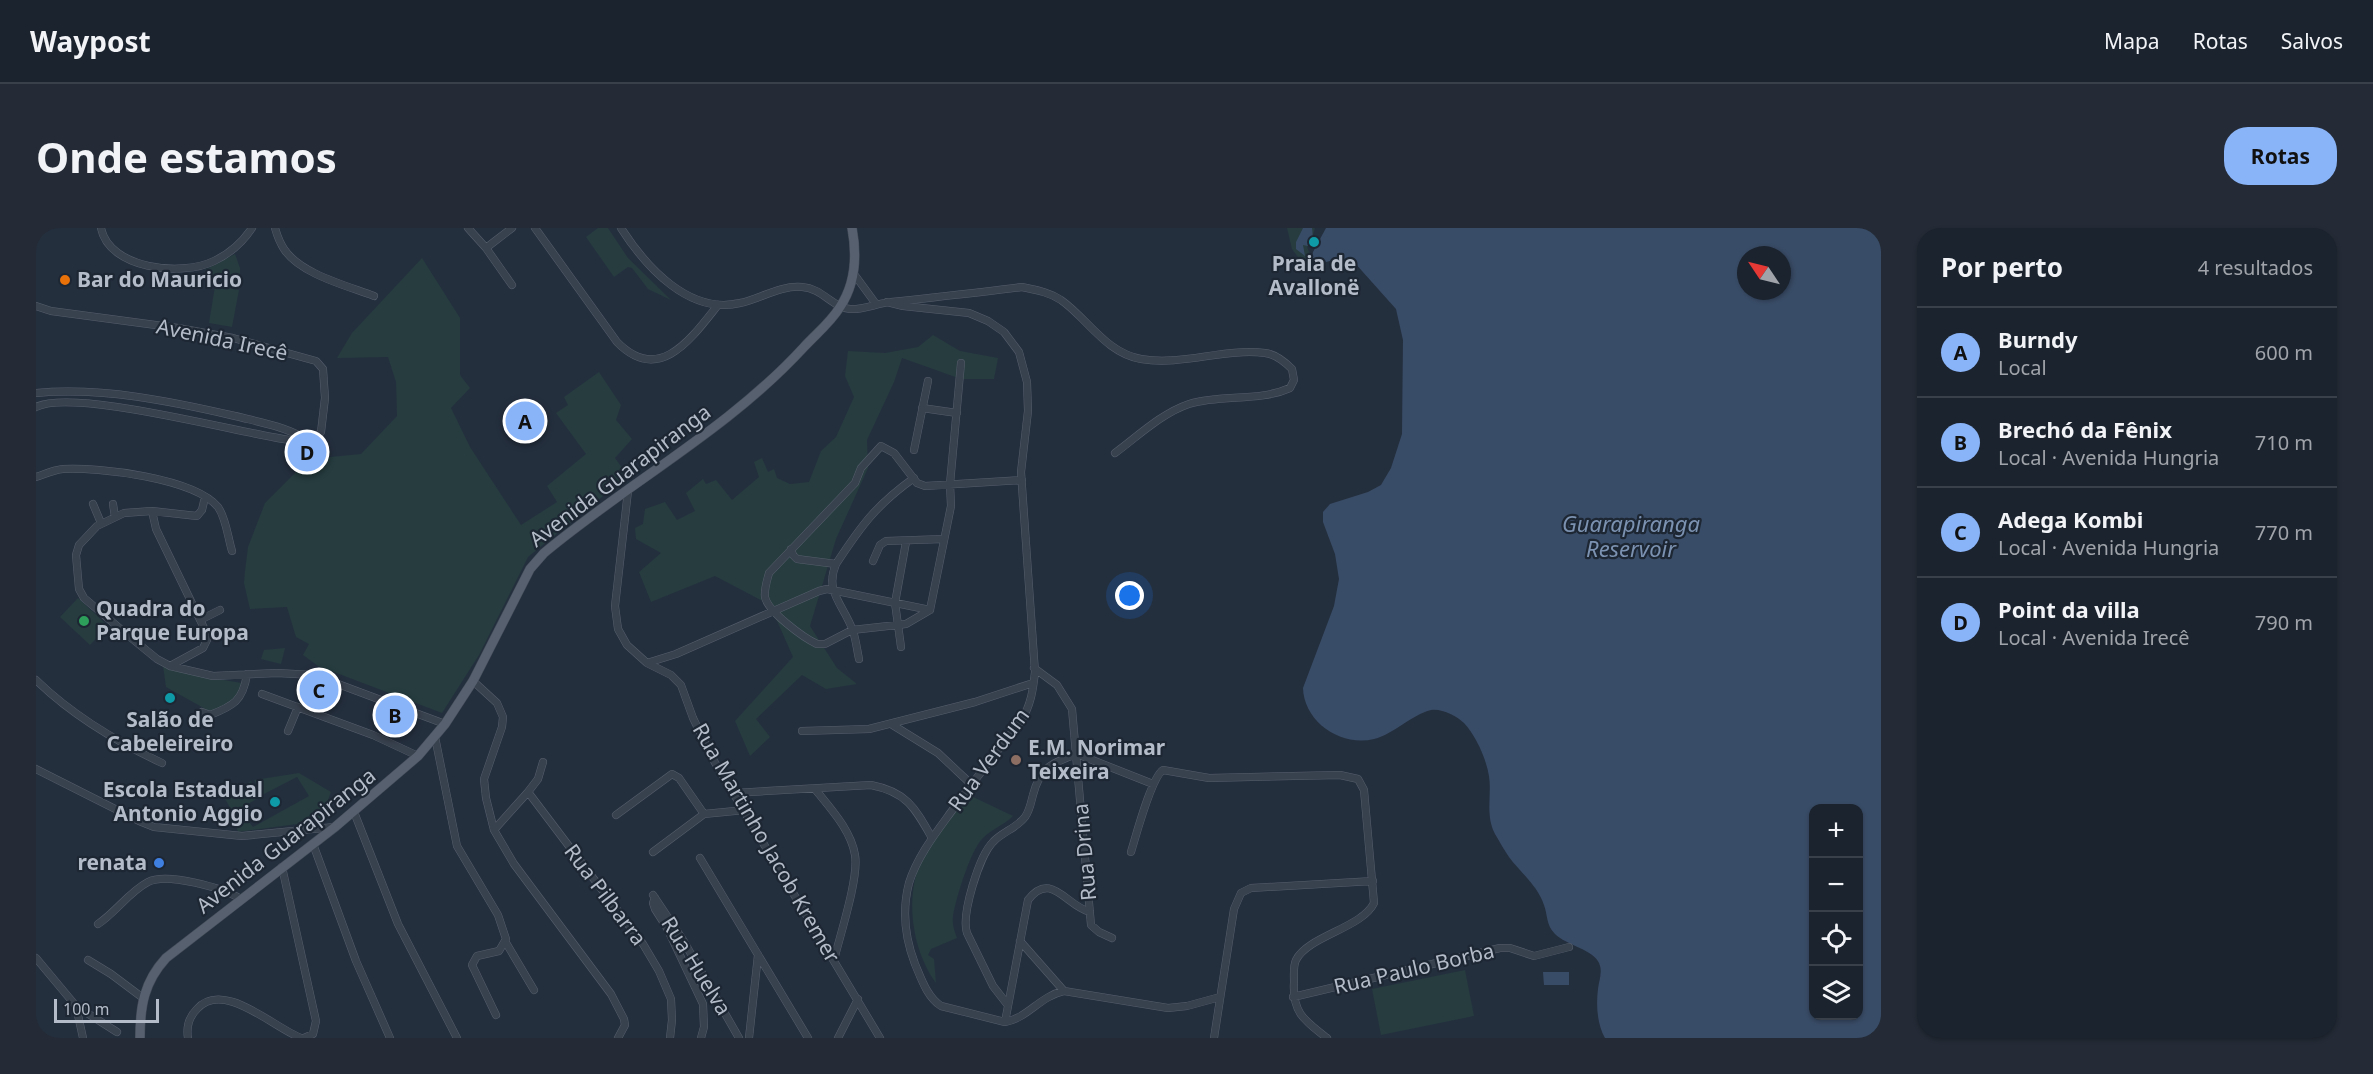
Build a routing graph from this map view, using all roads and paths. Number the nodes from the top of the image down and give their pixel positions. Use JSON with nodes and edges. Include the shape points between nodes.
{"nodes":[{"id":1,"x":101,"y":228,"type":"edge"},
{"id":2,"x":252,"y":228,"type":"edge"},
{"id":3,"x":274,"y":228,"type":"edge"},
{"id":4,"x":468,"y":228,"type":"edge"},
{"id":5,"x":512,"y":228,"type":"edge"},
{"id":6,"x":535,"y":228,"type":"edge"},
{"id":7,"x":621,"y":228,"type":"edge"},
{"id":8,"x":852,"y":228,"type":"edge"},
{"id":9,"x":486,"y":248,"type":"junction"},
{"id":10,"x":854,"y":274,"type":"junction"},
{"id":11,"x":512,"y":285,"type":"dead end"},
{"id":12,"x":374,"y":296,"type":"dead end"},
{"id":13,"x":887,"y":302,"type":"junction"},
{"id":14,"x":876,"y":304,"type":"junction"},
{"id":15,"x":718,"y":305,"type":"junction"},
{"id":16,"x":36,"y":306,"type":"edge"},
{"id":17,"x":841,"y":307,"type":"junction"},
{"id":18,"x":962,"y":363,"type":"dead end"},
{"id":19,"x":928,"y":381,"type":"dead end"},
{"id":20,"x":36,"y":393,"type":"edge"},
{"id":21,"x":36,"y":407,"type":"edge"},
{"id":22,"x":922,"y":408,"type":"junction"},
{"id":23,"x":957,"y":413,"type":"junction"},
{"id":24,"x":304,"y":438,"type":"junction"},
{"id":25,"x":914,"y":450,"type":"dead end"},
{"id":26,"x":1116,"y":453,"type":"dead end"},
{"id":27,"x":36,"y":477,"type":"edge"},
{"id":28,"x":914,"y":478,"type":"junction"},
{"id":29,"x":1022,"y":480,"type":"junction"},
{"id":30,"x":950,"y":484,"type":"junction"},
{"id":31,"x":628,"y":491,"type":"junction"},
{"id":32,"x":205,"y":497,"type":"junction"},
{"id":33,"x":93,"y":504,"type":"dead end"},
{"id":34,"x":113,"y":504,"type":"dead end"},
{"id":35,"x":152,"y":511,"type":"junction"},
{"id":36,"x":115,"y":517,"type":"junction"},
{"id":37,"x":101,"y":524,"type":"junction"},
{"id":38,"x":944,"y":539,"type":"junction"},
{"id":39,"x":906,"y":542,"type":"junction"},
{"id":40,"x":791,"y":549,"type":"junction"},
{"id":41,"x":232,"y":551,"type":"dead end"},
{"id":42,"x":873,"y":561,"type":"dead end"},
{"id":43,"x":836,"y":564,"type":"junction"},
{"id":44,"x":832,"y":591,"type":"junction"},
{"id":45,"x":895,"y":603,"type":"junction"},
{"id":46,"x":220,"y":610,"type":"dead end"},
{"id":47,"x":930,"y":610,"type":"junction"},
{"id":48,"x":773,"y":612,"type":"junction"},
{"id":49,"x":200,"y":620,"type":"junction"},
{"id":50,"x":898,"y":625,"type":"junction"},
{"id":51,"x":852,"y":630,"type":"junction"},
{"id":52,"x":901,"y":647,"type":"dead end"},
{"id":53,"x":859,"y":659,"type":"dead end"},
{"id":54,"x":646,"y":663,"type":"junction"},
{"id":55,"x":170,"y":666,"type":"junction"},
{"id":56,"x":1034,"y":668,"type":"junction"},
{"id":57,"x":247,"y":674,"type":"junction"},
{"id":58,"x":36,"y":680,"type":"edge"},
{"id":59,"x":473,"y":681,"type":"junction"},
{"id":60,"x":1033,"y":683,"type":"junction"},
{"id":61,"x":262,"y":694,"type":"dead end"},
{"id":62,"x":298,"y":707,"type":"junction"},
{"id":63,"x":202,"y":712,"type":"dead end"},
{"id":64,"x":446,"y":724,"type":"junction"},
{"id":65,"x":891,"y":724,"type":"junction"},
{"id":66,"x":288,"y":731,"type":"dead end"},
{"id":67,"x":802,"y":731,"type":"dead end"},
{"id":68,"x":435,"y":737,"type":"junction"},
{"id":69,"x":1077,"y":754,"type":"junction"},
{"id":70,"x":418,"y":756,"type":"junction"},
{"id":71,"x":543,"y":762,"type":"dead end"},
{"id":72,"x":162,"y":763,"type":"dead end"},
{"id":73,"x":36,"y":770,"type":"edge"},
{"id":74,"x":971,"y":784,"type":"junction"},
{"id":75,"x":1153,"y":784,"type":"junction"},
{"id":76,"x":815,"y":789,"type":"junction"},
{"id":77,"x":528,"y":792,"type":"junction"},
{"id":78,"x":734,"y":793,"type":"junction"},
{"id":79,"x":745,"y":810,"type":"junction"},
{"id":80,"x":354,"y":812,"type":"junction"},
{"id":81,"x":704,"y":814,"type":"junction"},
{"id":82,"x":616,"y":815,"type":"dead end"},
{"id":83,"x":335,"y":827,"type":"junction"},
{"id":84,"x":494,"y":830,"type":"junction"},
{"id":85,"x":932,"y":838,"type":"junction"},
{"id":86,"x":313,"y":844,"type":"junction"},
{"id":87,"x":653,"y":852,"type":"dead end"},
{"id":88,"x":1131,"y":852,"type":"dead end"},
{"id":89,"x":700,"y":858,"type":"dead end"},
{"id":90,"x":282,"y":867,"type":"junction"},
{"id":91,"x":1373,"y":881,"type":"junction"},
{"id":92,"x":241,"y":899,"type":"junction"},
{"id":93,"x":1090,"y":912,"type":"junction"},
{"id":94,"x":98,"y":924,"type":"dead end"},
{"id":95,"x":1112,"y":938,"type":"dead end"},
{"id":96,"x":505,"y":941,"type":"junction"},
{"id":97,"x":1020,"y":941,"type":"junction"},
{"id":98,"x":1569,"y":947,"type":"dead end"},
{"id":99,"x":758,"y":955,"type":"junction"},
{"id":100,"x":36,"y":958,"type":"edge"},
{"id":101,"x":88,"y":960,"type":"dead end"},
{"id":102,"x":834,"y":960,"type":"junction"},
{"id":103,"x":534,"y":990,"type":"dead end"},
{"id":104,"x":1064,"y":991,"type":"junction"},
{"id":105,"x":1220,"y":997,"type":"junction"},
{"id":106,"x":1293,"y":997,"type":"junction"},
{"id":107,"x":143,"y":998,"type":"junction"},
{"id":108,"x":858,"y":999,"type":"junction"},
{"id":109,"x":1007,"y":1004,"type":"junction"},
{"id":110,"x":76,"y":1006,"type":"junction"},
{"id":111,"x":496,"y":1015,"type":"dead end"},
{"id":112,"x":1005,"y":1022,"type":"junction"},
{"id":113,"x":117,"y":1032,"type":"dead end"},
{"id":114,"x":83,"y":1038,"type":"edge"},
{"id":115,"x":140,"y":1038,"type":"edge"},
{"id":116,"x":188,"y":1038,"type":"edge"},
{"id":117,"x":303,"y":1038,"type":"edge"},
{"id":118,"x":390,"y":1038,"type":"edge"},
{"id":119,"x":457,"y":1038,"type":"edge"},
{"id":120,"x":618,"y":1038,"type":"edge"},
{"id":121,"x":670,"y":1038,"type":"edge"},
{"id":122,"x":702,"y":1038,"type":"edge"},
{"id":123,"x":739,"y":1038,"type":"edge"},
{"id":124,"x":749,"y":1038,"type":"edge"},
{"id":125,"x":808,"y":1038,"type":"edge"},
{"id":126,"x":838,"y":1038,"type":"edge"},
{"id":127,"x":880,"y":1038,"type":"edge"},
{"id":128,"x":1214,"y":1038,"type":"edge"},
{"id":129,"x":1327,"y":1038,"type":"edge"}],
"edges":[{"from":1,"to":2,"type":"street","via":[[106,243],[131,261],[190,268],[213,262],[237,248]]},
{"from":3,"to":12,"type":"street","via":[[285,251],[303,267]]},
{"from":4,"to":9,"type":"street"},
{"from":5,"to":9,"type":"street"},
{"from":6,"to":15,"type":"street","via":[[617,342],[634,357],[652,360],[672,353]]},
{"from":7,"to":15,"type":"street","via":[[633,248],[676,288]]},
{"from":8,"to":10,"type":"main road","name":"Avenida Guarapiranga"},
{"from":9,"to":11,"type":"street"},
{"from":10,"to":14,"type":"street"},
{"from":10,"to":17,"type":"main road","name":"Avenida Guarapiranga"},
{"from":13,"to":14,"type":"street"},
{"from":13,"to":26,"type":"street","via":[[1022,287],[1059,299],[1100,338],[1135,358],[1174,362],[1266,353],[1292,369],[1294,380],[1290,388],[1272,394],[1189,404]]},
{"from":13,"to":29,"type":"street","name":"Rua Verdum","via":[[969,313],[988,321],[1012,341],[1022,359],[1027,382]]},
{"from":14,"to":17,"type":"street"},
{"from":15,"to":17,"type":"street","via":[[743,303],[802,287],[816,290]]},
{"from":16,"to":24,"type":"street","name":"Avenida Irecê","via":[[233,338],[316,361],[323,369],[321,432]]},
{"from":17,"to":31,"type":"main road","name":"Avenida Guarapiranga","via":[[740,408]]},
{"from":18,"to":23,"type":"street"},
{"from":19,"to":22,"type":"street"},
{"from":20,"to":24,"type":"street","via":[[68,390],[187,406],[289,429]]},
{"from":21,"to":24,"type":"street","via":[[64,402],[195,421],[289,440]]},
{"from":22,"to":23,"type":"street"},
{"from":22,"to":25,"type":"street"},
{"from":23,"to":30,"type":"street"},
{"from":27,"to":32,"type":"street","via":[[60,469],[126,473]]},
{"from":28,"to":30,"type":"street","via":[[925,486]]},
{"from":28,"to":40,"type":"street","via":[[894,453],[881,446],[861,468],[855,483]]},
{"from":28,"to":43,"type":"street","via":[[867,519]]},
{"from":29,"to":30,"type":"street"},
{"from":29,"to":56,"type":"street","name":"Rua Verdum"},
{"from":30,"to":38,"type":"street","via":[[951,506]]},
{"from":31,"to":54,"type":"street","name":"Rua Martinho Jacob Kremer","via":[[616,618],[621,636]]},
{"from":31,"to":59,"type":"main road","name":"Avenida Guarapiranga","via":[[536,561]]},
{"from":32,"to":35,"type":"street","via":[[197,516]]},
{"from":32,"to":41,"type":"street","via":[[220,512]]},
{"from":33,"to":37,"type":"street"},
{"from":34,"to":36,"type":"street"},
{"from":35,"to":36,"type":"street"},
{"from":35,"to":49,"type":"street","via":[[156,529]]},
{"from":36,"to":37,"type":"street"},
{"from":37,"to":55,"type":"street","via":[[79,544],[75,566],[79,589],[115,625]]},
{"from":38,"to":39,"type":"street"},
{"from":38,"to":47,"type":"street"},
{"from":39,"to":42,"type":"street","via":[[886,541]]},
{"from":39,"to":45,"type":"street"},
{"from":40,"to":43,"type":"street","via":[[797,559]]},
{"from":40,"to":48,"type":"street","via":[[769,573],[765,598]]},
{"from":43,"to":44,"type":"street","via":[[831,575]]},
{"from":44,"to":45,"type":"street"},
{"from":44,"to":48,"type":"street","via":[[819,591]]},
{"from":44,"to":51,"type":"street"},
{"from":45,"to":47,"type":"street"},
{"from":45,"to":50,"type":"street"},
{"from":46,"to":49,"type":"street"},
{"from":47,"to":50,"type":"street"},
{"from":48,"to":51,"type":"street","via":[[817,644]]},
{"from":48,"to":54,"type":"street"},
{"from":49,"to":55,"type":"street","via":[[206,644]]},
{"from":50,"to":51,"type":"street"},
{"from":50,"to":52,"type":"street"},
{"from":51,"to":53,"type":"street"},
{"from":54,"to":78,"type":"street","name":"Rua Martinho Jacob Kremer","via":[[681,685],[697,729]]},
{"from":55,"to":57,"type":"street","via":[[213,676]]},
{"from":56,"to":60,"type":"street","name":"Rua Verdum"},
{"from":56,"to":69,"type":"street","name":"Rua Drina","via":[[1057,684],[1069,702]]},
{"from":57,"to":63,"type":"street","via":[[245,689],[237,702],[210,715]]},
{"from":57,"to":64,"type":"street","via":[[327,678]]},
{"from":58,"to":72,"type":"street","via":[[92,726]]},
{"from":59,"to":64,"type":"main road","name":"Avenida Guarapiranga"},
{"from":59,"to":84,"type":"street","via":[[497,703],[503,717],[484,779]]},
{"from":60,"to":65,"type":"street"},
{"from":60,"to":74,"type":"street","name":"Rua Verdum","via":[[1031,702],[1021,721]]},
{"from":61,"to":62,"type":"street"},
{"from":62,"to":66,"type":"street"},
{"from":62,"to":70,"type":"street"},
{"from":64,"to":68,"type":"main road","name":"Avenida Guarapiranga"},
{"from":65,"to":67,"type":"street","via":[[869,729]]},
{"from":65,"to":74,"type":"street","via":[[938,753]]},
{"from":68,"to":70,"type":"main road","name":"Avenida Guarapiranga"},
{"from":68,"to":96,"type":"street","via":[[457,846],[498,915]]},
{"from":69,"to":75,"type":"street"},
{"from":69,"to":93,"type":"street","name":"Rua Drina"},
{"from":69,"to":109,"type":"street","via":[[1042,773],[1026,816],[988,847],[967,909],[967,933],[993,986]]},
{"from":70,"to":80,"type":"main road","name":"Avenida Guarapiranga"},
{"from":71,"to":77,"type":"street","via":[[538,779]]},
{"from":73,"to":83,"type":"street","via":[[153,827],[242,836]]},
{"from":74,"to":85,"type":"street","name":"Rua Verdum"},
{"from":75,"to":88,"type":"street"},
{"from":75,"to":91,"type":"street","via":[[1163,770],[1209,778],[1340,775],[1358,779],[1364,790]]},
{"from":76,"to":78,"type":"street"},
{"from":76,"to":85,"type":"street","via":[[871,785],[888,788],[906,798]]},
{"from":76,"to":102,"type":"street","via":[[848,834],[855,857]]},
{"from":77,"to":84,"type":"street"},
{"from":77,"to":121,"type":"street","name":"Rua Pilbarra","via":[[643,944],[659,971],[671,999]]},
{"from":78,"to":79,"type":"street","name":"Rua Martinho Jacob Kremer"},
{"from":79,"to":81,"type":"street"},
{"from":79,"to":102,"type":"street","name":"Rua Martinho Jacob Kremer"},
{"from":80,"to":83,"type":"main road","name":"Avenida Guarapiranga"},
{"from":80,"to":119,"type":"street","via":[[398,924]]},
{"from":81,"to":82,"type":"street","via":[[672,774]]},
{"from":81,"to":87,"type":"street"},
{"from":83,"to":86,"type":"main road","name":"Avenida Guarapiranga"},
{"from":84,"to":120,"type":"street","via":[[514,864],[611,994],[625,1025]]},
{"from":85,"to":112,"type":"street","name":"Rua Verdum","via":[[909,885],[905,921],[908,946],[936,1003]]},
{"from":86,"to":90,"type":"main road","name":"Avenida Guarapiranga"},
{"from":86,"to":118,"type":"street","via":[[356,962]]},
{"from":89,"to":99,"type":"street"},
{"from":90,"to":92,"type":"main road","name":"Avenida Guarapiranga"},
{"from":90,"to":117,"type":"street","via":[[316,1021],[313,1034]]},
{"from":91,"to":105,"type":"street","via":[[1251,888],[1241,893],[1234,909]]},
{"from":91,"to":106,"type":"street","via":[[1374,903],[1366,914],[1298,957]]},
{"from":92,"to":94,"type":"street","via":[[223,891],[159,879],[138,889]]},
{"from":92,"to":107,"type":"main road","name":"Avenida Guarapiranga","via":[[166,958]]},
{"from":93,"to":95,"type":"street","name":"Rua Drina","via":[[1093,928]]},
{"from":93,"to":97,"type":"street","via":[[1053,889],[1040,889],[1025,907]]},
{"from":96,"to":103,"type":"street"},
{"from":96,"to":111,"type":"street","via":[[499,951],[477,956],[472,965]]},
{"from":97,"to":104,"type":"street"},
{"from":97,"to":109,"type":"street"},
{"from":98,"to":106,"type":"street","name":"Rua Paulo Borba","via":[[1534,956],[1500,948]]},
{"from":99,"to":124,"type":"street"},
{"from":99,"to":125,"type":"street"},
{"from":100,"to":110,"type":"street"},
{"from":101,"to":107,"type":"street"},
{"from":102,"to":108,"type":"street","name":"Rua Martinho Jacob Kremer"},
{"from":104,"to":105,"type":"street","via":[[1168,1008]]},
{"from":104,"to":112,"type":"street","via":[[1047,996],[1015,1020]]},
{"from":105,"to":128,"type":"street"},
{"from":106,"to":129,"type":"street","via":[[1303,1018]]},
{"from":107,"to":115,"type":"main road","name":"Avenida Guarapiranga"},
{"from":108,"to":126,"type":"street"},
{"from":108,"to":127,"type":"street","name":"Rua Martinho Jacob Kremer"},
{"from":109,"to":112,"type":"street"},
{"from":110,"to":113,"type":"street"},
{"from":110,"to":114,"type":"street"},
{"from":116,"to":117,"type":"street","via":[[188,1022],[196,1010],[218,998],[237,1003]]},
{"from":122,"to":123,"type":"street","name":"Rua Huelva","via":[[703,1004],[655,909],[654,896]]}]}
